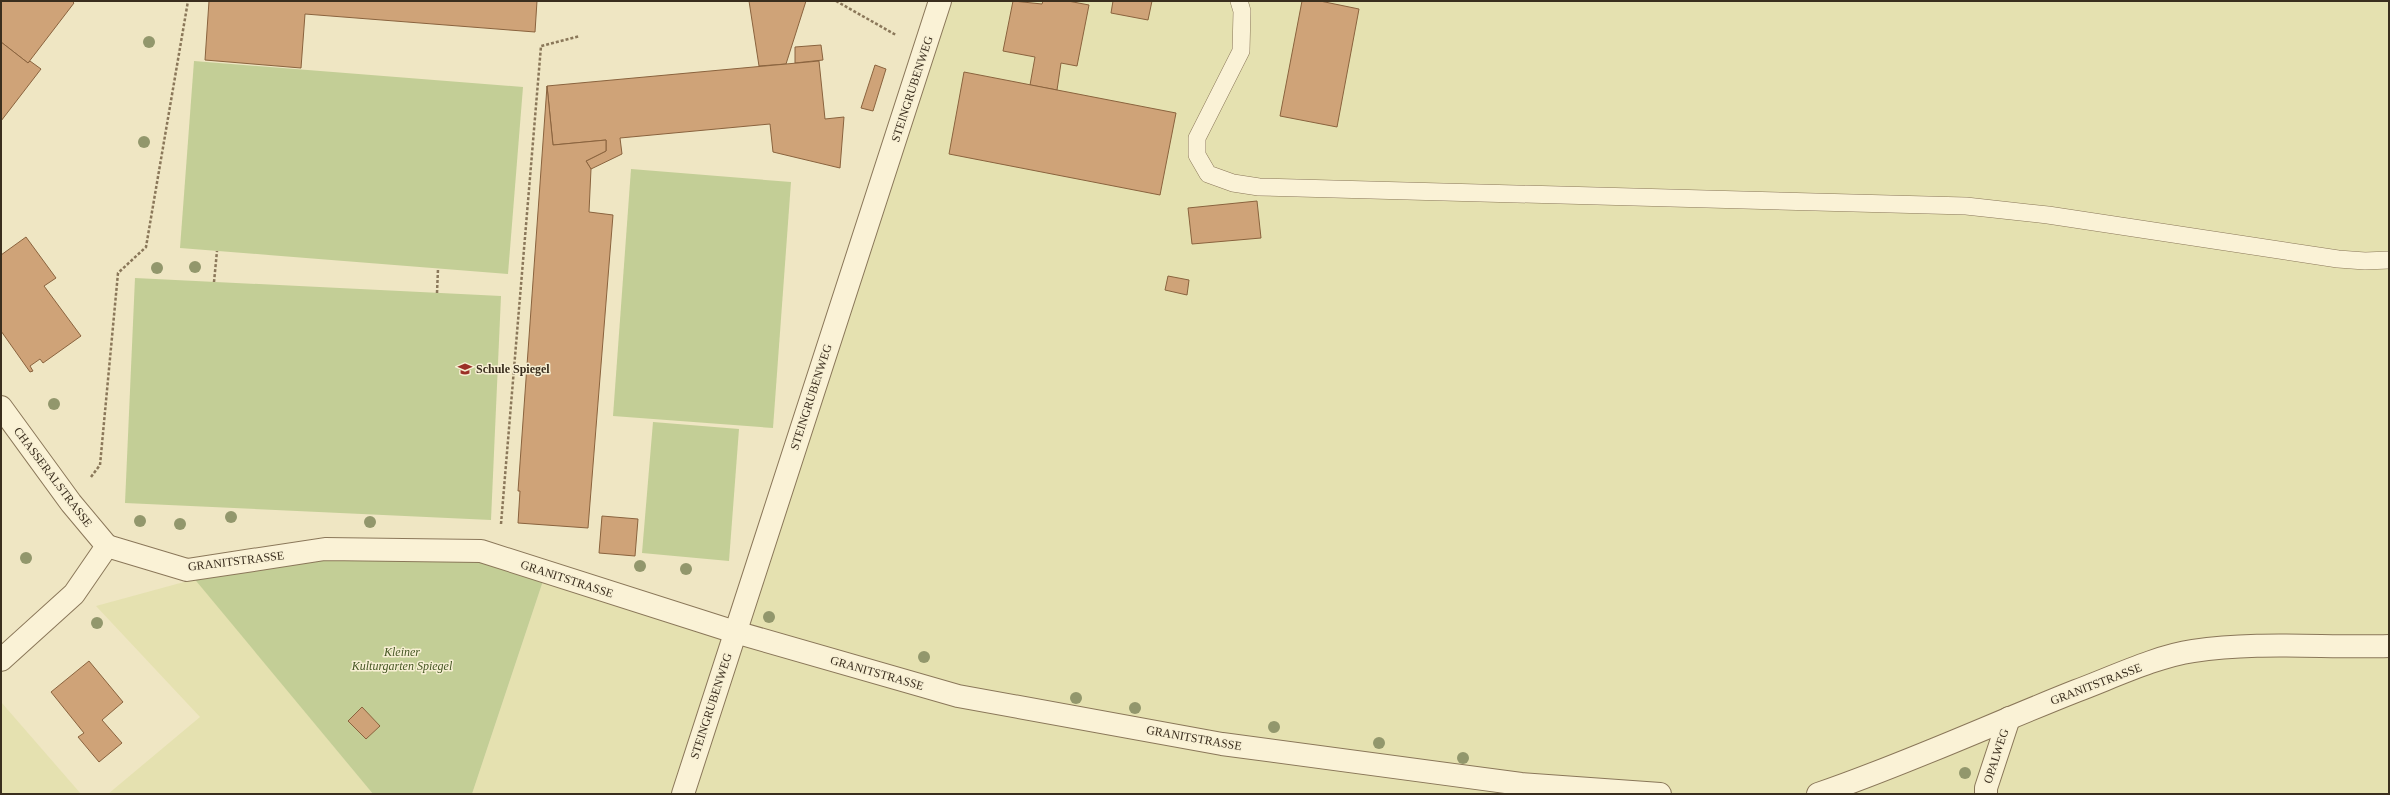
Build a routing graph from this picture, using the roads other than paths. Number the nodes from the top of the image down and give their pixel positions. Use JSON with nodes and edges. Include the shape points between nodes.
{"nodes":[{"id":1,"x":940,"y":1,"type":"edge"},
{"id":2,"x":1239,"y":1,"type":"edge"},
{"id":3,"x":2389,"y":260,"type":"edge"},
{"id":4,"x":1,"y":407,"type":"edge"},
{"id":5,"x":107,"y":546,"type":"junction"},
{"id":6,"x":735,"y":632,"type":"junction"},
{"id":7,"x":2389,"y":646,"type":"edge"},
{"id":8,"x":1,"y":660,"type":"edge"},
{"id":9,"x":2009,"y":718,"type":"junction"},
{"id":10,"x":682,"y":794,"type":"edge"},
{"id":11,"x":1660,"y":794,"type":"edge"},
{"id":12,"x":1818,"y":794,"type":"edge"},
{"id":13,"x":1986,"y":794,"type":"edge"}],
"edges":[{"from":1,"to":6,"type":"street","name":"STEINGRUBENWEG"},
{"from":2,"to":3,"type":"lane","via":[[1242,11],[1241,51],[1197,138],[1198,155],[1208,174],[1233,183],[1259,187],[1966,206],[2056,216],[2338,259]]},
{"from":4,"to":5,"type":"street","name":"CHASSERALSTRASSE","via":[[71,503]]},
{"from":5,"to":6,"type":"street","name":"GRANITSTRASSE","via":[[187,570],[325,550],[481,551]]},
{"from":5,"to":8,"type":"street","via":[[74,594]]},
{"from":6,"to":10,"type":"street","name":"STEINGRUBENWEG"},
{"from":6,"to":11,"type":"street","name":"GRANITSTRASSE","via":[[958,696],[1222,744],[1521,784]]},
{"from":7,"to":9,"type":"street","name":"GRANITSTRASSE","via":[[2269,644],[2192,651],[2138,667]]},
{"from":9,"to":12,"type":"street","name":"GRANITSTRASSE","via":[[1876,774]]},
{"from":9,"to":13,"type":"street","name":"OPALWEG"}]}
